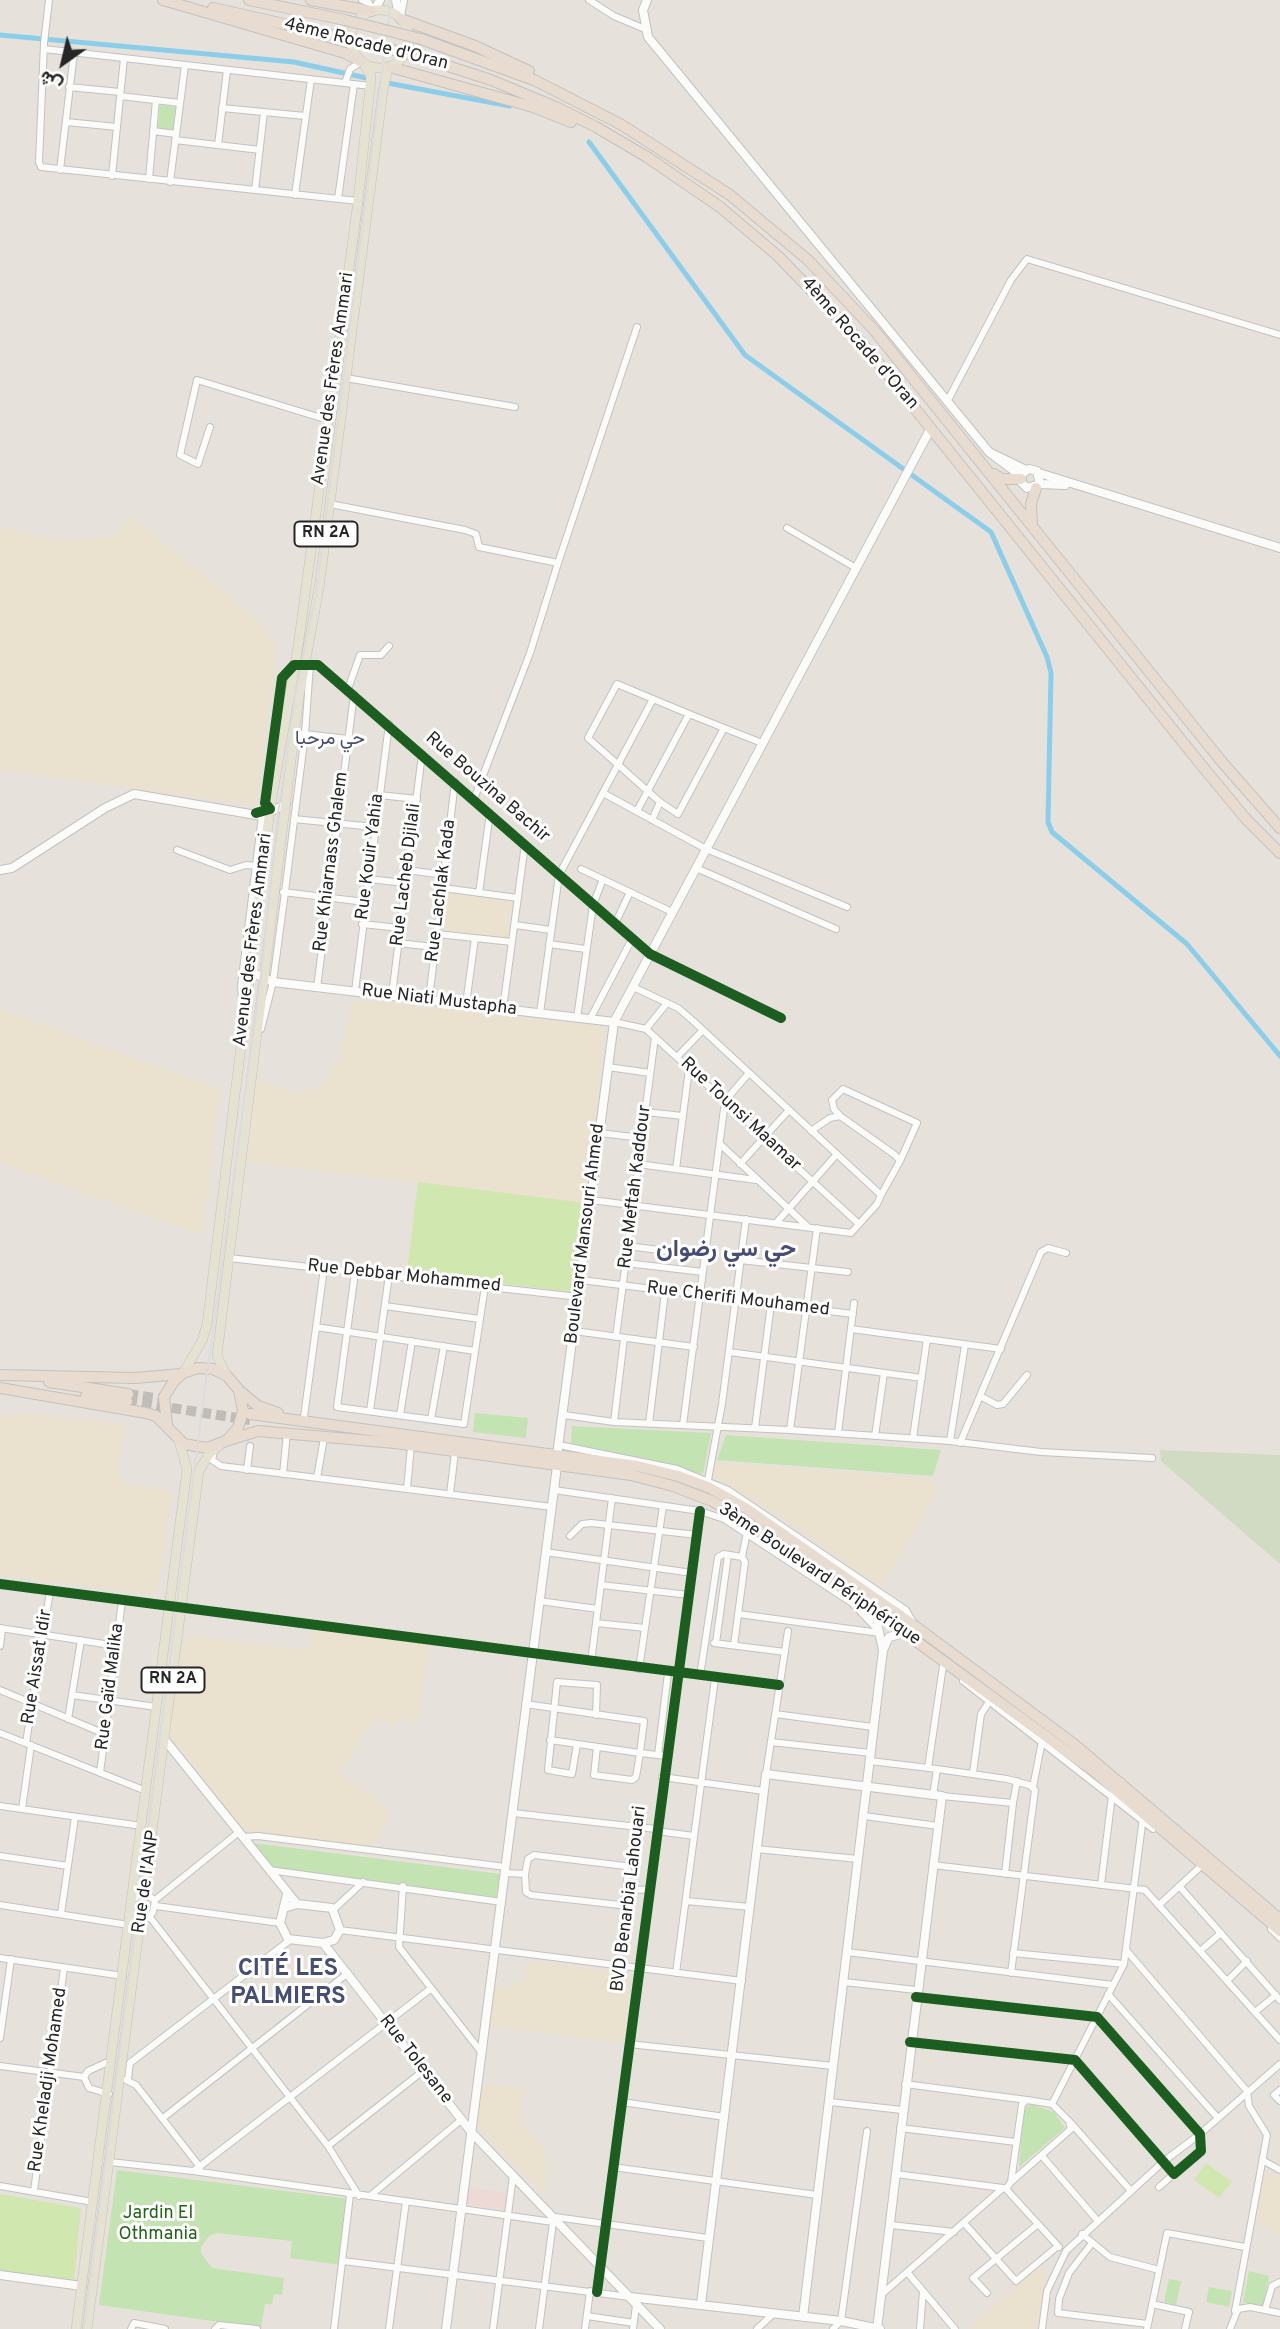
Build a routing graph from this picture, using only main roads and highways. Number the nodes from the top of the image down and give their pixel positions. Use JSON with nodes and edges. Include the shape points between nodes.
{"nodes":[{"id":1,"x":163,"y":0,"type":"edge"},
{"id":2,"x":172,"y":0,"type":"edge"},
{"id":3,"x":249,"y":0,"type":"edge"},
{"id":4,"x":310,"y":0,"type":"edge"},
{"id":5,"x":369,"y":6,"type":"edge"},
{"id":6,"x":400,"y":18,"type":"junction"},
{"id":7,"x":362,"y":63,"type":"junction"},
{"id":8,"x":388,"y":71,"type":"junction"},
{"id":9,"x":622,"y":125,"type":"junction"},
{"id":10,"x":647,"y":157,"type":"junction"},
{"id":11,"x":984,"y":466,"type":"junction"},
{"id":12,"x":1023,"y":475,"type":"road end"},
{"id":13,"x":1038,"y":486,"type":"road end"},
{"id":14,"x":1033,"y":527,"type":"junction"},
{"id":15,"x":1280,"y":828,"type":"edge"},
{"id":16,"x":1280,"y":853,"type":"edge"},
{"id":17,"x":182,"y":1374,"type":"junction"},
{"id":18,"x":227,"y":1376,"type":"junction"},
{"id":19,"x":0,"y":1381,"type":"edge"},
{"id":20,"x":239,"y":1390,"type":"junction"},
{"id":21,"x":127,"y":1397,"type":"tunnel mouth"},
{"id":22,"x":167,"y":1425,"type":"junction"},
{"id":23,"x":419,"y":1436,"type":"junction"},
{"id":24,"x":178,"y":1439,"type":"junction"},
{"id":25,"x":381,"y":1442,"type":"junction"},
{"id":26,"x":221,"y":1445,"type":"junction"},
{"id":27,"x":558,"y":1455,"type":"junction"},
{"id":28,"x":175,"y":1609,"type":"junction"},
{"id":29,"x":910,"y":1630,"type":"junction"},
{"id":30,"x":1280,"y":1919,"type":"edge"},
{"id":31,"x":1280,"y":1931,"type":"edge"},
{"id":32,"x":76,"y":2329,"type":"edge"},
{"id":33,"x":87,"y":2329,"type":"edge"}],
"edges":[{"from":1,"to":7,"type":"highway","via":[[345,53]]},
{"from":2,"to":10,"type":"highway","name":"4ème Rocade d'Oran","bridge":true,"via":[[417,56],[491,80],[556,107]]},
{"from":3,"to":9,"type":"highway","name":"4ème Rocade d'Oran","bridge":true,"via":[[421,39],[534,80]]},
{"from":4,"to":5,"type":"highway"},
{"from":5,"to":6,"type":"main road"},
{"from":5,"to":7,"type":"main road","via":[[351,36],[352,50]]},
{"from":6,"to":8,"type":"main road","via":[[409,33],[407,50]]},
{"from":6,"to":9,"type":"highway","via":[[510,62]]},
{"from":7,"to":8,"type":"main road"},
{"from":7,"to":17,"type":"main road","name":"Avenue des Frères Ammari","number":"RN 2A","via":[[371,81],[358,201],[294,665],[264,813],[207,1324]]},
{"from":8,"to":10,"type":"highway","via":[[544,111]]},
{"from":8,"to":18,"type":"main road","name":"Avenue des Frères Ammari","number":"RN 2A","via":[[307,653],[301,733],[286,804],[269,980],[229,1258],[217,1356]]},
{"from":9,"to":11,"type":"highway","name":"4ème Rocade d'Oran","via":[[730,195],[807,260],[852,303]]},
{"from":10,"to":16,"type":"highway","name":"4ème Rocade d'Oran","via":[[720,207],[794,271],[854,334],[1198,761]]},
{"from":11,"to":12,"type":"highway","via":[[1002,479]]},
{"from":11,"to":14,"type":"highway","name":"4ème Rocade d'Oran"},
{"from":13,"to":14,"type":"highway","via":[[1031,504]]},
{"from":14,"to":15,"type":"highway","name":"4ème Rocade d'Oran"},
{"from":17,"to":18,"type":"highway","via":[[206,1368]]},
{"from":17,"to":19,"type":"highway"},
{"from":17,"to":22,"type":"highway","via":[[164,1397]]},
{"from":18,"to":20,"type":"highway"},
{"from":19,"to":21,"type":"highway"},
{"from":19,"to":22,"type":"highway","via":[[146,1413]]},
{"from":20,"to":23,"type":"highway","via":[[275,1413]]},
{"from":20,"to":26,"type":"highway","via":[[242,1420]]},
{"from":22,"to":24,"type":"highway"},
{"from":23,"to":25,"type":"highway","name":"3ème Boulevard Périphérique","via":[[250,1417]]},
{"from":23,"to":27,"type":"highway","name":"3ème Boulevard Périphérique"},
{"from":24,"to":26,"type":"highway","via":[[199,1448]]},
{"from":24,"to":28,"type":"main road","name":"Rue de l'ANP","number":"RN 2A","via":[[187,1469]]},
{"from":25,"to":26,"type":"highway","name":"3ème Boulevard Périphérique","via":[[258,1431]]},
{"from":25,"to":27,"type":"highway","name":"3ème Boulevard Périphérique","via":[[455,1452]]},
{"from":26,"to":28,"type":"main road","name":"Rue de l'ANP","number":"RN 2A","via":[[199,1471]]},
{"from":27,"to":29,"type":"highway","name":"3ème Boulevard Périphérique","via":[[653,1479],[712,1501]]},
{"from":27,"to":29,"type":"highway","name":"3ème Boulevard Périphérique","via":[[637,1466],[710,1488],[747,1509]]},
{"from":28,"to":32,"type":"main road","name":"Rue de l'ANP","number":"RN 2A","via":[[156,1707]]},
{"from":28,"to":33,"type":"main road","name":"Rue de l'ANP","number":"RN 2A","via":[[166,1740],[144,1894],[125,2082]]},
{"from":29,"to":30,"type":"highway","name":"3ème Boulevard Périphérique","via":[[1099,1764]]},
{"from":29,"to":31,"type":"highway","name":"3ème Boulevard Périphérique","via":[[925,1647],[1095,1772]]}]}
